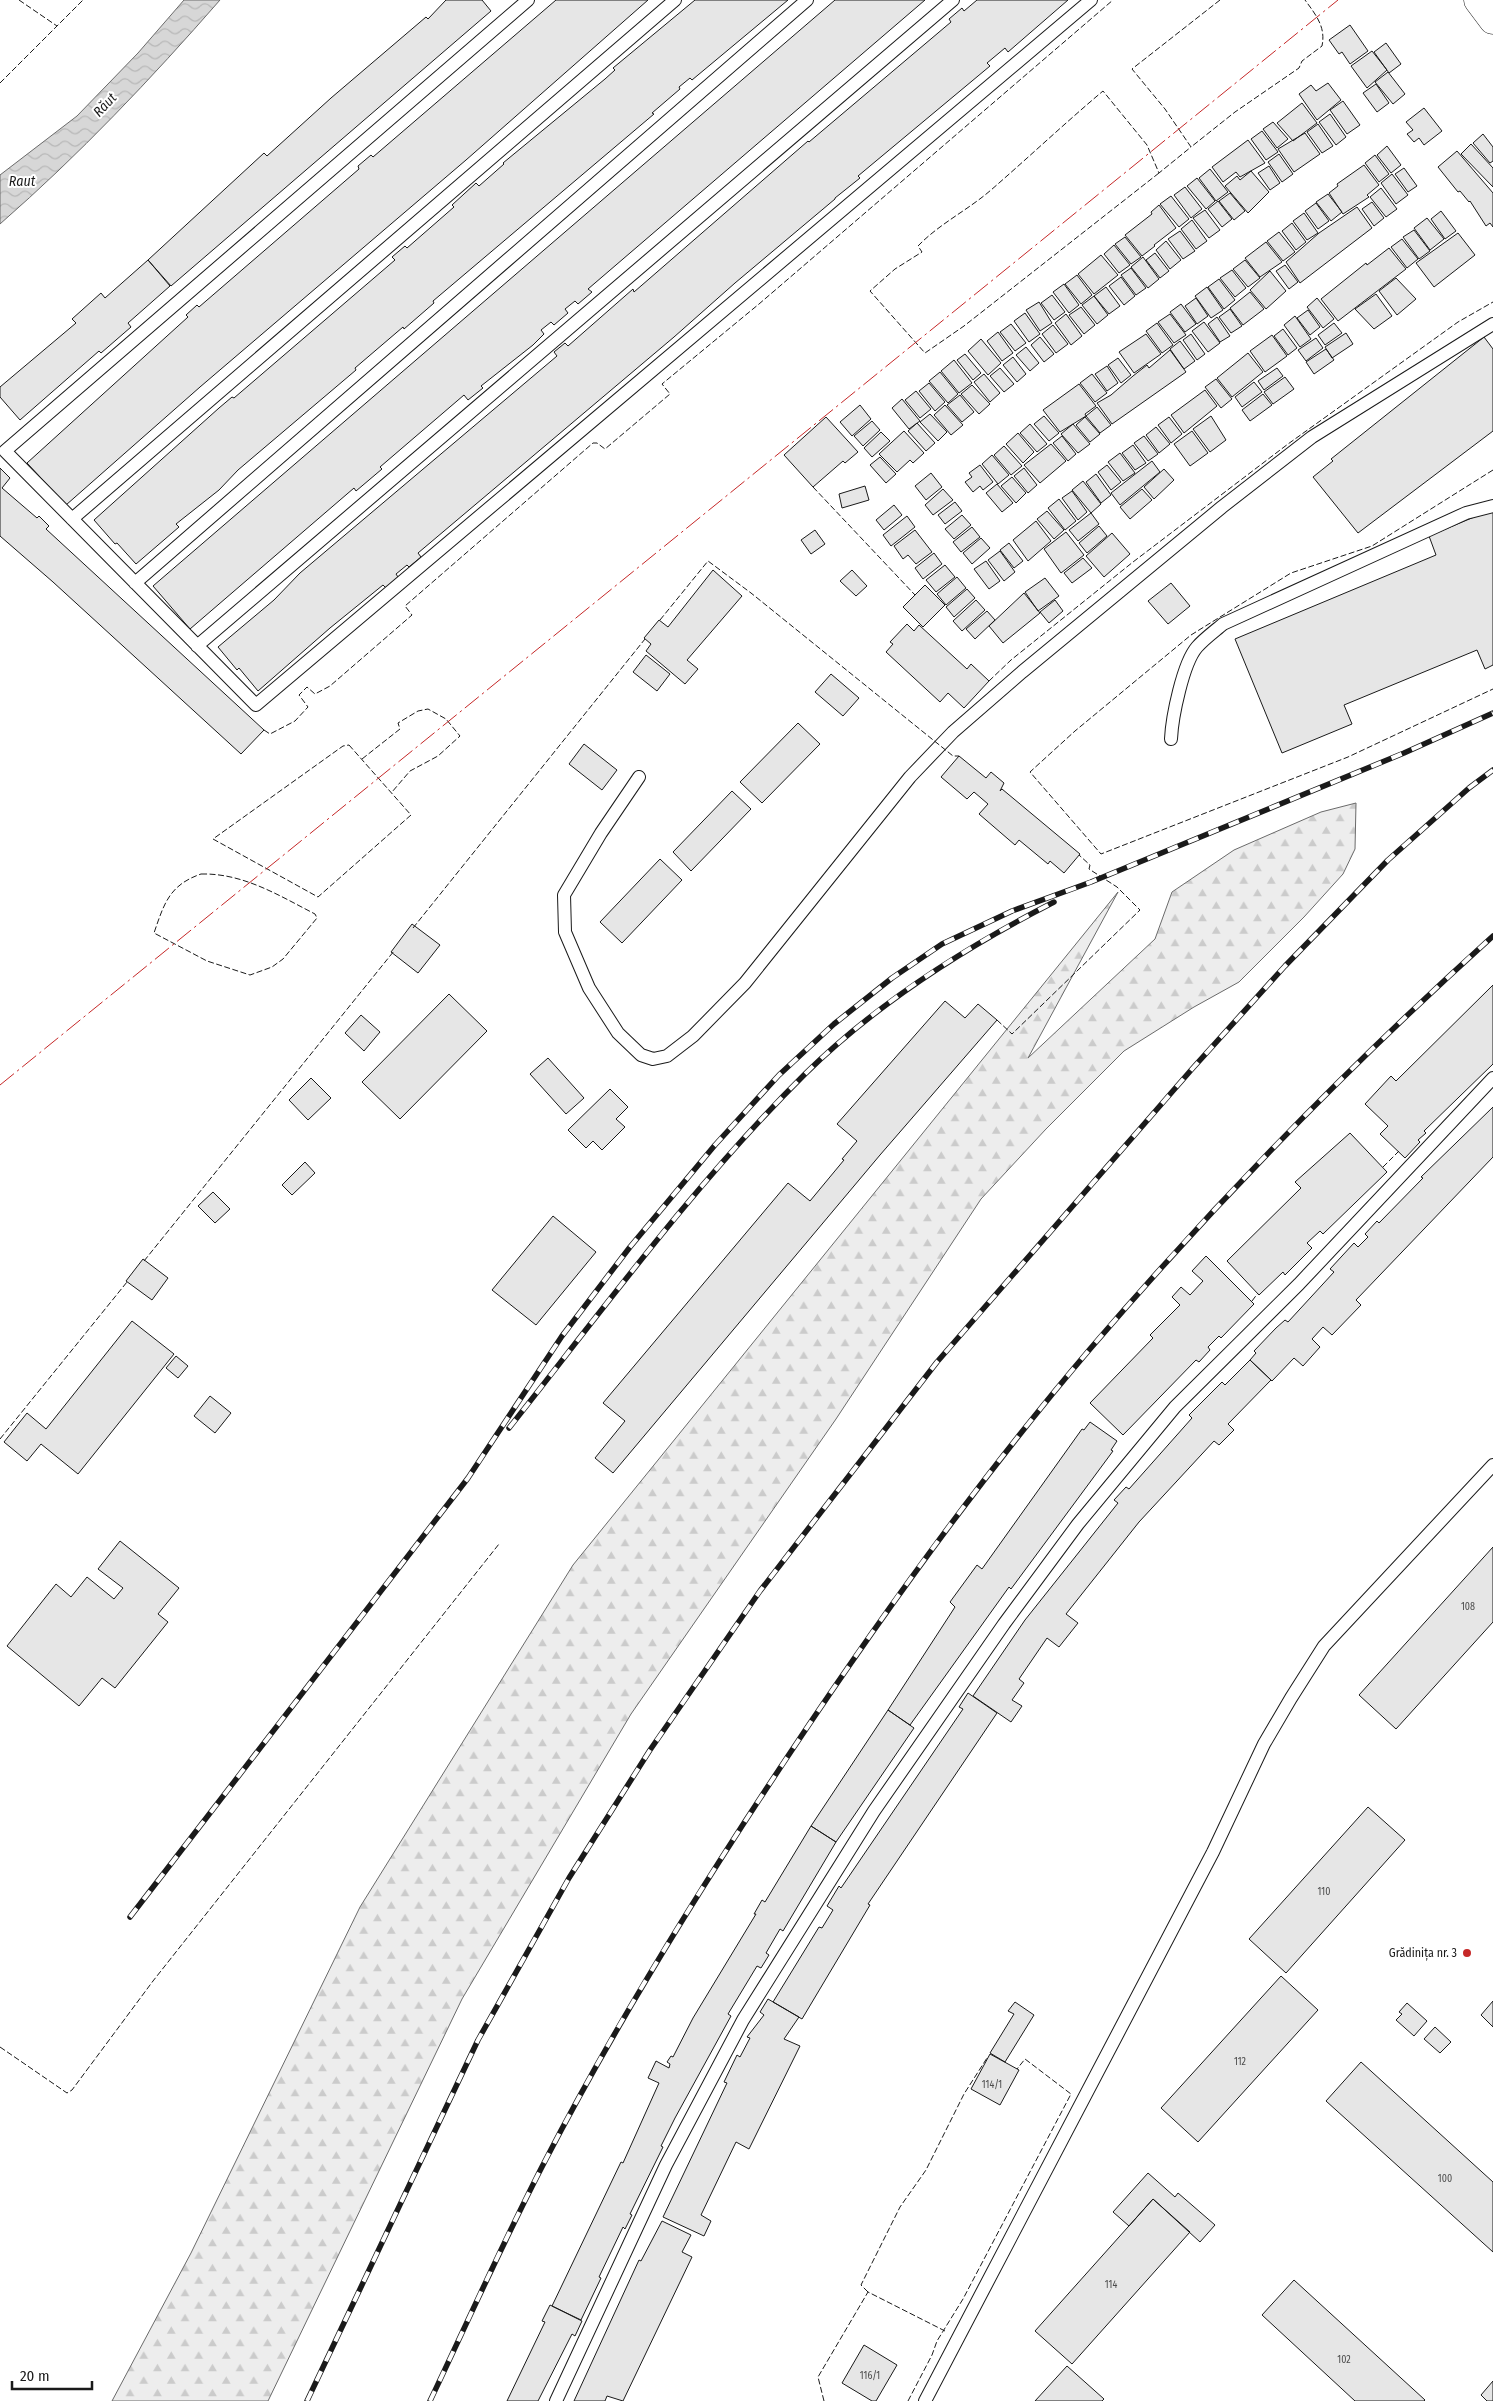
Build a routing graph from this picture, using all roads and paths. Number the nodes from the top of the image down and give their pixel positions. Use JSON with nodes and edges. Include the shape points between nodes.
{"nodes":[{"id":1,"x":528,"y":0,"type":"edge"},
{"id":2,"x":675,"y":0,"type":"edge"},
{"id":3,"x":807,"y":0,"type":"edge"},
{"id":4,"x":953,"y":0,"type":"edge"},
{"id":5,"x":1091,"y":0,"type":"edge"},
{"id":6,"x":1478,"y":0,"type":"edge"},
{"id":7,"x":1493,"y":20,"type":"edge"},
{"id":8,"x":1493,"y":324,"type":"edge"},
{"id":9,"x":1493,"y":506,"type":"edge"},
{"id":10,"x":72,"y":519,"type":"junction"},
{"id":11,"x":135,"y":583,"type":"junction"},
{"id":12,"x":197,"y":646,"type":"junction"},
{"id":13,"x":1171,"y":739,"type":"dead end"},
{"id":14,"x":639,"y":777,"type":"dead end"},
{"id":15,"x":1493,"y":1078,"type":"edge"},
{"id":16,"x":1493,"y":1465,"type":"edge"},
{"id":17,"x":556,"y":2401,"type":"edge"},
{"id":18,"x":925,"y":2401,"type":"edge"}],
"edges":[{"from":1,"to":10,"type":"lane","via":[[5,451]]},
{"from":2,"to":10,"type":"lane"},
{"from":3,"to":11,"type":"lane"},
{"from":4,"to":12,"type":"lane"},
{"from":5,"to":12,"type":"lane","via":[[256,705]]},
{"from":6,"to":7,"type":"main road"},
{"from":8,"to":14,"type":"lane","via":[[1312,438],[1214,513],[953,732],[910,776],[745,983],[693,1036],[667,1056],[654,1059],[641,1055],[618,1033],[589,988],[564,932],[564,895]]},
{"from":9,"to":13,"type":"lane","via":[[1466,513],[1224,624],[1196,648],[1172,715]]},
{"from":10,"to":11,"type":"lane"},
{"from":11,"to":12,"type":"lane"},
{"from":15,"to":17,"type":"lane","via":[[1300,1284],[1174,1407],[1078,1524],[1004,1624],[869,1819],[743,2020],[666,2165]]},
{"from":16,"to":18,"type":"lane","via":[[1324,1646],[1291,1698],[1264,1744],[1213,1852]]}]}
